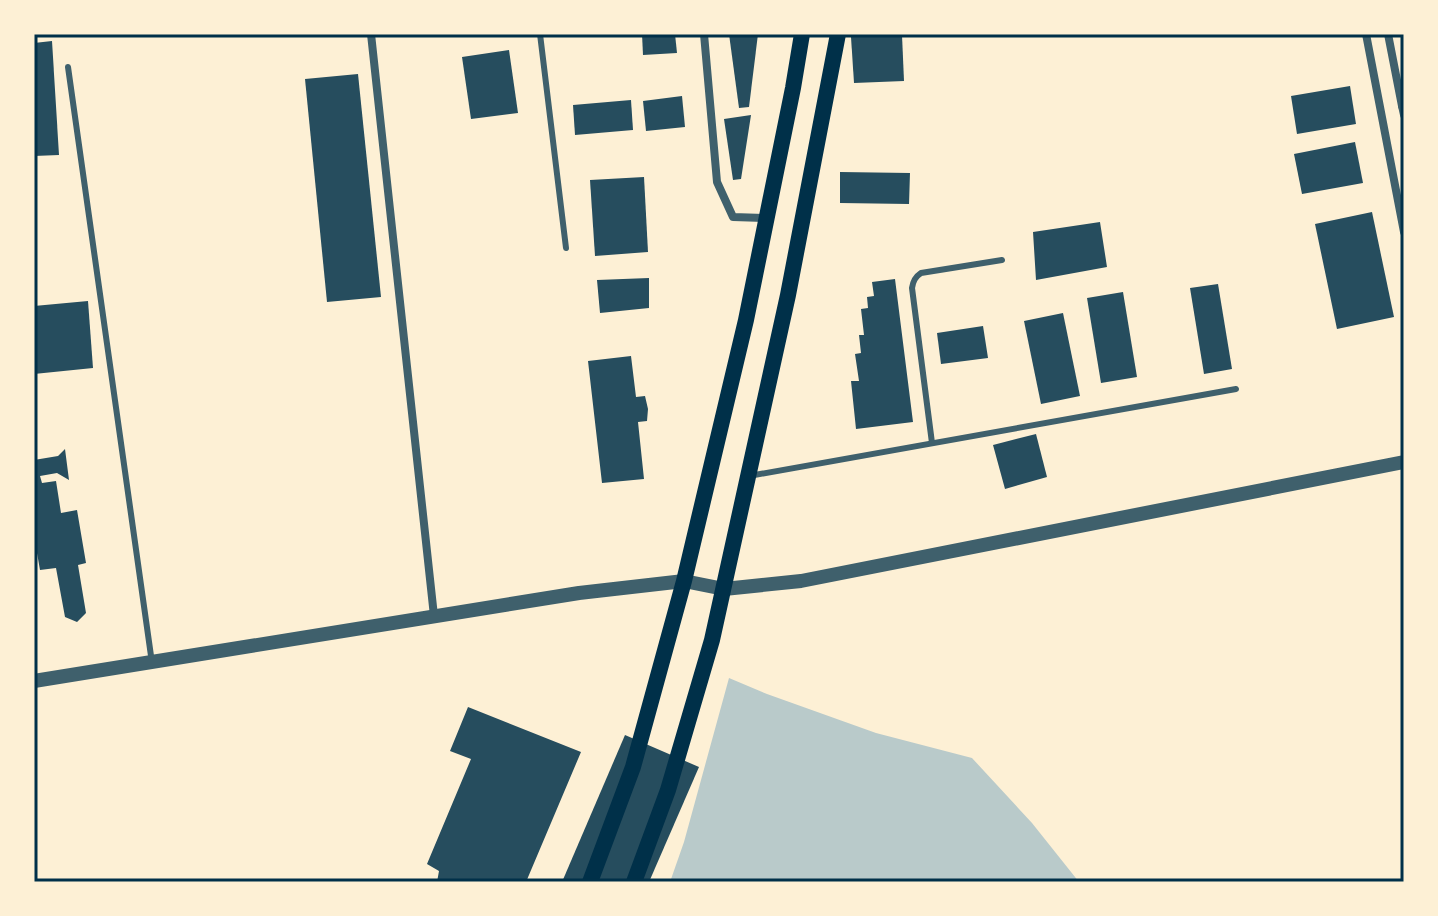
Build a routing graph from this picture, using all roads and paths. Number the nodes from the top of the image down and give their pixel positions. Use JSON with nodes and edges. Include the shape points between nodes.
{"nodes":[{"id":1,"x":371,"y":34,"type":"edge"},
{"id":2,"x":540,"y":34,"type":"edge"},
{"id":3,"x":704,"y":34,"type":"edge"},
{"id":4,"x":802,"y":34,"type":"edge"},
{"id":5,"x":838,"y":34,"type":"edge"},
{"id":6,"x":1366,"y":34,"type":"edge"},
{"id":7,"x":1388,"y":34,"type":"edge"},
{"id":8,"x":68,"y":67,"type":"dead end"},
{"id":9,"x":1403,"y":109,"type":"edge"},
{"id":10,"x":767,"y":218,"type":"junction"},
{"id":11,"x":1404,"y":232,"type":"edge"},
{"id":12,"x":566,"y":248,"type":"dead end"},
{"id":13,"x":1002,"y":260,"type":"dead end"},
{"id":14,"x":1236,"y":389,"type":"dead end"},
{"id":15,"x":932,"y":443,"type":"junction"},
{"id":16,"x":1404,"y":462,"type":"edge"},
{"id":17,"x":749,"y":476,"type":"junction"},
{"id":18,"x":684,"y":581,"type":"junction"},
{"id":19,"x":724,"y":589,"type":"junction"},
{"id":20,"x":434,"y":616,"type":"junction"},
{"id":21,"x":152,"y":663,"type":"junction"},
{"id":22,"x":34,"y":681,"type":"edge"},
{"id":23,"x":590,"y":882,"type":"edge"},
{"id":24,"x":634,"y":882,"type":"edge"}],
"edges":[{"from":1,"to":20,"type":"street"},
{"from":2,"to":12,"type":"lane"},
{"from":3,"to":10,"type":"street","via":[[717,182],[733,217]]},
{"from":4,"to":10,"type":"main road"},
{"from":5,"to":17,"type":"main road"},
{"from":6,"to":11,"type":"street"},
{"from":7,"to":9,"type":"street"},
{"from":8,"to":21,"type":"lane"},
{"from":10,"to":18,"type":"main road"},
{"from":13,"to":15,"type":"lane","via":[[921,273],[913,282]]},
{"from":14,"to":15,"type":"lane"},
{"from":15,"to":17,"type":"lane"},
{"from":16,"to":19,"type":"street","via":[[801,581]]},
{"from":17,"to":19,"type":"main road"},
{"from":18,"to":19,"type":"street"},
{"from":18,"to":20,"type":"street"},
{"from":18,"to":23,"type":"main road","via":[[633,767]]},
{"from":19,"to":24,"type":"main road","via":[[668,790]]},
{"from":20,"to":21,"type":"street"},
{"from":21,"to":22,"type":"street"}]}
